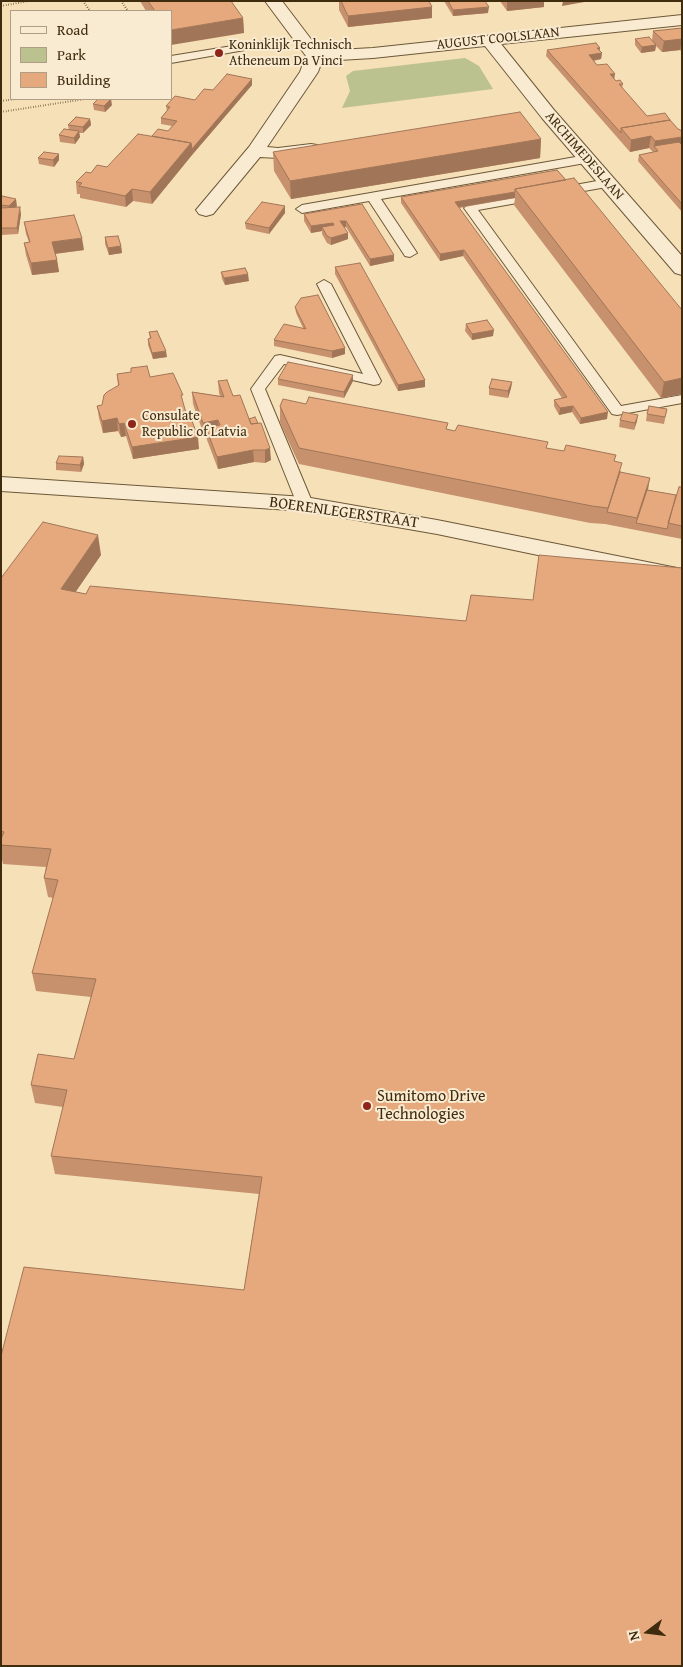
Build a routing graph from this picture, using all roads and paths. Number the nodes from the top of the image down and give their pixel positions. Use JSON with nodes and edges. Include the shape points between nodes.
{"nodes":[{"id":1,"x":30,"y":1,"type":"edge"},
{"id":2,"x":273,"y":1,"type":"edge"},
{"id":3,"x":1,"y":6,"type":"edge"},
{"id":4,"x":682,"y":20,"type":"edge"},
{"id":5,"x":489,"y":40,"type":"junction"},
{"id":6,"x":269,"y":44,"type":"dead end"},
{"id":7,"x":315,"y":56,"type":"junction"},
{"id":8,"x":172,"y":60,"type":"edge"},
{"id":9,"x":79,"y":100,"type":"edge"},
{"id":10,"x":1,"y":112,"type":"edge"},
{"id":11,"x":548,"y":114,"type":"junction"},
{"id":12,"x":528,"y":116,"type":"dead end"},
{"id":13,"x":332,"y":146,"type":"edge"},
{"id":14,"x":255,"y":152,"type":"junction"},
{"id":15,"x":587,"y":159,"type":"junction"},
{"id":16,"x":608,"y":184,"type":"junction"},
{"id":17,"x":373,"y":197,"type":"junction"},
{"id":18,"x":206,"y":210,"type":"dead end"},
{"id":19,"x":302,"y":210,"type":"dead end"},
{"id":20,"x":410,"y":253,"type":"dead end"},
{"id":21,"x":682,"y":269,"type":"edge"},
{"id":22,"x":324,"y":284,"type":"dead end"},
{"id":23,"x":682,"y":399,"type":"edge"},
{"id":24,"x":1,"y":484,"type":"edge"},
{"id":25,"x":305,"y":504,"type":"junction"},
{"id":26,"x":682,"y":577,"type":"edge"}],
"edges":[{"from":1,"to":3,"type":"path"},
{"from":2,"to":7,"type":"street"},
{"from":4,"to":5,"type":"street","name":"AUGUST COOLSLAAN"},
{"from":5,"to":7,"type":"street","name":"AUGUST COOLSLAAN"},
{"from":5,"to":11,"type":"street","name":"ARCHIMEDESLAAN"},
{"from":6,"to":8,"type":"lane"},
{"from":7,"to":14,"type":"street","via":[[309,72]]},
{"from":9,"to":10,"type":"path"},
{"from":11,"to":12,"type":"street"},
{"from":11,"to":15,"type":"street","name":"ARCHIMEDESLAAN"},
{"from":13,"to":14,"type":"street","via":[[278,153]]},
{"from":14,"to":18,"type":"street"},
{"from":15,"to":16,"type":"street","name":"ARCHIMEDESLAAN"},
{"from":15,"to":17,"type":"lane"},
{"from":16,"to":21,"type":"street","name":"ARCHIMEDESLAAN"},
{"from":16,"to":23,"type":"lane","via":[[470,208],[617,411]]},
{"from":17,"to":19,"type":"lane"},
{"from":17,"to":20,"type":"lane"},
{"from":22,"to":25,"type":"lane","via":[[374,381],[280,359],[258,389]]},
{"from":24,"to":25,"type":"street","name":"BOERENLEGERSTRAAT"},
{"from":25,"to":26,"type":"street","name":"BOERENLEGERSTRAAT","via":[[437,527]]}]}
